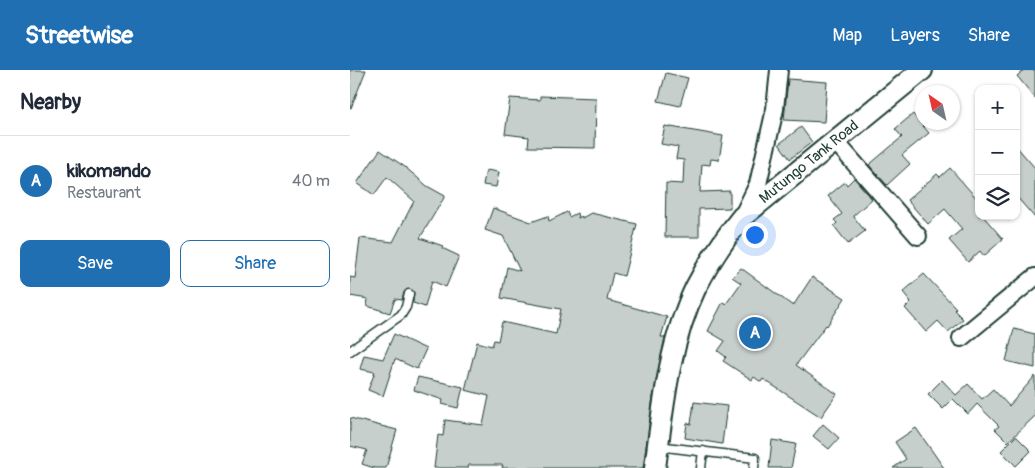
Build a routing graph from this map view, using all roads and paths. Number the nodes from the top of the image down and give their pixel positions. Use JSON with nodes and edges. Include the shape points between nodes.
{"nodes":[{"id":1,"x":779,"y":70,"type":"edge"},
{"id":2,"x":922,"y":70,"type":"edge"},
{"id":3,"x":835,"y":141,"type":"junction"},
{"id":4,"x":742,"y":217,"type":"junction"},
{"id":5,"x":918,"y":236,"type":"dead end"},
{"id":6,"x":1035,"y":277,"type":"edge"},
{"id":7,"x":409,"y":294,"type":"dead end"},
{"id":8,"x":961,"y":338,"type":"dead end"},
{"id":9,"x":350,"y":351,"type":"edge"},
{"id":10,"x":658,"y":446,"type":"junction"},
{"id":11,"x":703,"y":451,"type":"junction"},
{"id":12,"x":655,"y":468,"type":"edge"},
{"id":13,"x":701,"y":468,"type":"edge"},
{"id":14,"x":754,"y":468,"type":"edge"}],
"edges":[{"from":1,"to":4,"type":"street","via":[[776,109],[758,184]]},
{"from":2,"to":3,"type":"street","name":"Mutungo Tank Road"},
{"from":3,"to":4,"type":"street","name":"Mutungo Tank Road"},
{"from":3,"to":5,"type":"street"},
{"from":4,"to":10,"type":"street","name":"Mutungo Tank Road","via":[[696,287],[684,318],[671,362]]},
{"from":6,"to":8,"type":"street"},
{"from":7,"to":9,"type":"lane","via":[[401,315]]},
{"from":10,"to":11,"type":"lane"},
{"from":10,"to":12,"type":"street","name":"Mutungo Tank Road"},
{"from":11,"to":13,"type":"lane"},
{"from":11,"to":14,"type":"lane","via":[[755,458]]}]}
